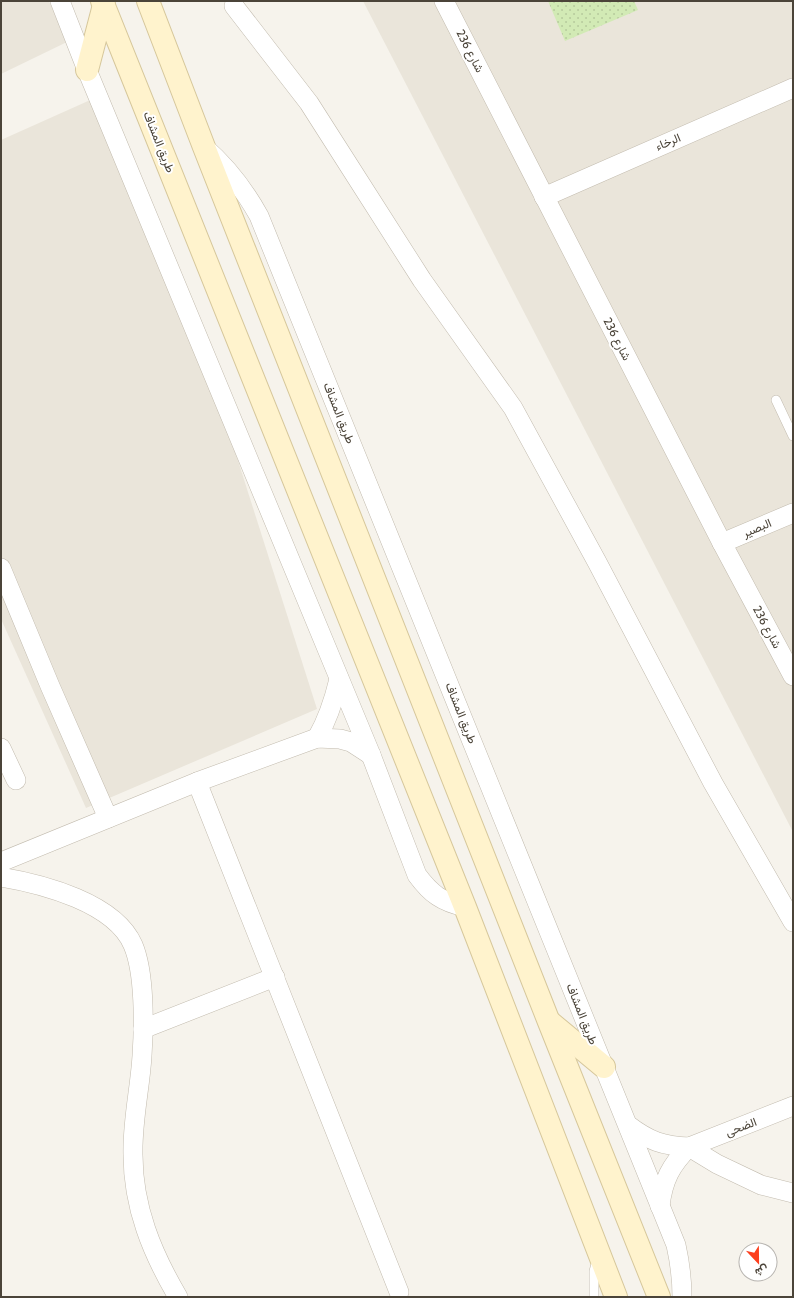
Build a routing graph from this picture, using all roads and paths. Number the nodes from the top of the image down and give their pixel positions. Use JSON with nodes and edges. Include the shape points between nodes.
{"nodes":[{"id":1,"x":60,"y":1,"type":"edge"},
{"id":2,"x":148,"y":1,"type":"edge"},
{"id":3,"x":444,"y":1,"type":"edge"},
{"id":4,"x":103,"y":3,"type":"edge"},
{"id":5,"x":234,"y":6,"type":"dead end"},
{"id":6,"x":87,"y":70,"type":"junction"},
{"id":7,"x":793,"y":88,"type":"edge"},
{"id":8,"x":204,"y":147,"type":"junction"},
{"id":9,"x":544,"y":197,"type":"junction"},
{"id":10,"x":776,"y":400,"type":"dead end"},
{"id":11,"x":793,"y":436,"type":"edge"},
{"id":12,"x":793,"y":514,"type":"edge"},
{"id":13,"x":722,"y":543,"type":"junction"},
{"id":14,"x":1,"y":568,"type":"edge"},
{"id":15,"x":793,"y":676,"type":"edge"},
{"id":16,"x":339,"y":678,"type":"junction"},
{"id":17,"x":317,"y":738,"type":"junction"},
{"id":18,"x":1,"y":748,"type":"edge"},
{"id":19,"x":371,"y":755,"type":"junction"},
{"id":20,"x":16,"y":780,"type":"dead end"},
{"id":21,"x":197,"y":782,"type":"junction"},
{"id":22,"x":108,"y":818,"type":"junction"},
{"id":23,"x":1,"y":862,"type":"edge"},
{"id":24,"x":1,"y":877,"type":"edge"},
{"id":25,"x":465,"y":907,"type":"junction"},
{"id":26,"x":793,"y":922,"type":"edge"},
{"id":27,"x":275,"y":977,"type":"junction"},
{"id":28,"x":549,"y":1022,"type":"junction"},
{"id":29,"x":143,"y":1029,"type":"junction"},
{"id":30,"x":604,"y":1067,"type":"junction"},
{"id":31,"x":793,"y":1106,"type":"edge"},
{"id":32,"x":628,"y":1125,"type":"junction"},
{"id":33,"x":689,"y":1147,"type":"junction"},
{"id":34,"x":793,"y":1193,"type":"edge"},
{"id":35,"x":660,"y":1206,"type":"junction"},
{"id":36,"x":599,"y":1252,"type":"junction"},
{"id":37,"x":399,"y":1292,"type":"dead end"},
{"id":38,"x":178,"y":1297,"type":"edge"},
{"id":39,"x":594,"y":1297,"type":"edge"},
{"id":40,"x":616,"y":1297,"type":"edge"},
{"id":41,"x":659,"y":1297,"type":"edge"},
{"id":42,"x":682,"y":1297,"type":"edge"}],
"edges":[{"from":1,"to":6,"type":"street"},
{"from":2,"to":8,"type":"street","name":"طريق المشاف"},
{"from":3,"to":9,"type":"street","name":"شارع 236"},
{"from":4,"to":6,"type":"street"},
{"from":4,"to":25,"type":"street","name":"طريق المشاف"},
{"from":5,"to":26,"type":"street","via":[[309,103],[422,280],[513,408],[713,783]]},
{"from":6,"to":16,"type":"street"},
{"from":7,"to":9,"type":"street","name":"الرخاء"},
{"from":8,"to":28,"type":"street","name":"طريق المشاف"},
{"from":8,"to":30,"type":"street","name":"طريق المشاف","via":[[235,178],[260,216]]},
{"from":9,"to":13,"type":"street","name":"شارع 236"},
{"from":10,"to":11,"type":"lane"},
{"from":12,"to":13,"type":"street","name":"البصير"},
{"from":13,"to":15,"type":"street","name":"شارع 236"},
{"from":14,"to":22,"type":"street"},
{"from":16,"to":17,"type":"street","via":[[331,709]]},
{"from":16,"to":19,"type":"street"},
{"from":17,"to":19,"type":"street","via":[[351,742]]},
{"from":17,"to":21,"type":"street"},
{"from":18,"to":20,"type":"street"},
{"from":19,"to":25,"type":"street","via":[[417,875],[437,897],[450,904]]},
{"from":21,"to":22,"type":"street"},
{"from":21,"to":27,"type":"street"},
{"from":22,"to":23,"type":"street"},
{"from":24,"to":29,"type":"street","via":[[45,886],[77,898],[100,910],[121,926],[133,945],[140,969]]},
{"from":25,"to":36,"type":"street","name":"طريق المشاف"},
{"from":27,"to":29,"type":"street"},
{"from":27,"to":37,"type":"street"},
{"from":28,"to":30,"type":"street"},
{"from":28,"to":41,"type":"street","name":"طريق المشاف"},
{"from":29,"to":38,"type":"street","via":[[133,1128],[135,1184],[140,1212],[149,1239],[159,1264]]},
{"from":30,"to":32,"type":"street","name":"طريق المشاف"},
{"from":31,"to":33,"type":"street","name":"الضحى"},
{"from":32,"to":33,"type":"street","name":"الضحى","via":[[655,1142]]},
{"from":32,"to":35,"type":"street","name":"طريق المشاف"},
{"from":33,"to":34,"type":"street","via":[[761,1185]]},
{"from":33,"to":35,"type":"street","name":"الضحى","via":[[671,1168]]},
{"from":35,"to":42,"type":"street","name":"طريق المشاف","via":[[676,1245],[680,1262]]},
{"from":36,"to":39,"type":"lane","via":[[594,1271]]},
{"from":36,"to":40,"type":"street","name":"طريق المشاف"}]}
